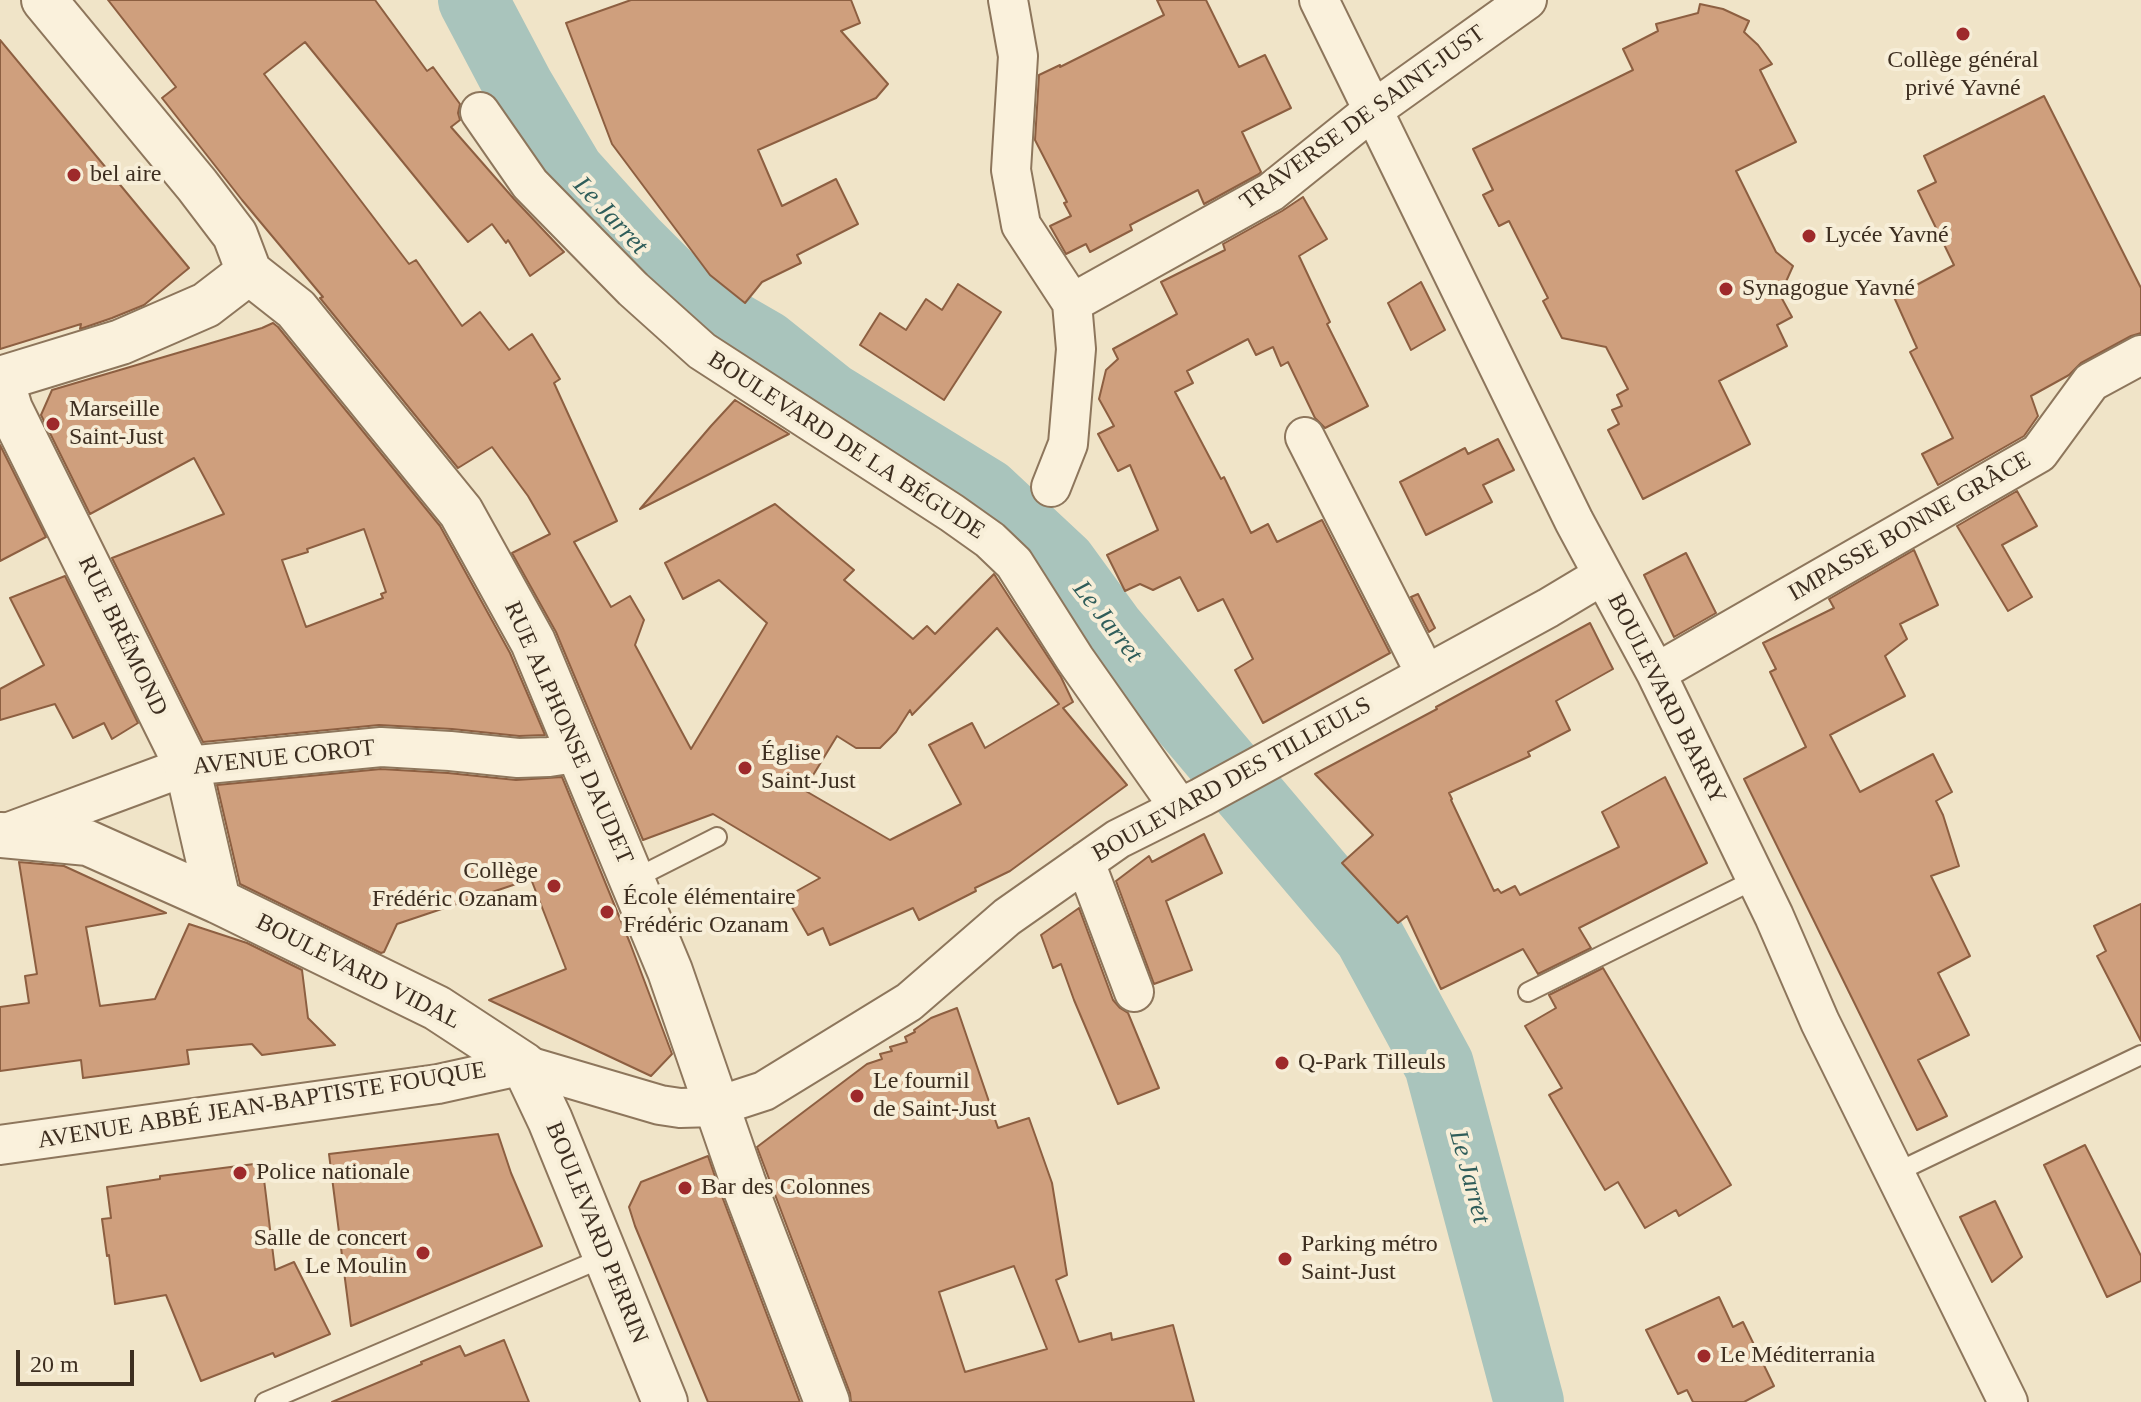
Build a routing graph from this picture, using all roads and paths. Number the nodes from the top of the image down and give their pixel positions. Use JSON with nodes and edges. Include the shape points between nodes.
{"nodes":[{"id":1,"x":44,"y":0,"type":"edge"},
{"id":2,"x":1008,"y":0,"type":"edge"},
{"id":3,"x":1319,"y":0,"type":"edge"},
{"id":4,"x":1527,"y":0,"type":"edge"},
{"id":5,"x":1373,"y":110,"type":"junction"},
{"id":6,"x":480,"y":112,"type":"dead end"},
{"id":7,"x":249,"y":272,"type":"junction"},
{"id":8,"x":1072,"y":303,"type":"junction"},
{"id":9,"x":2141,"y":355,"type":"edge"},
{"id":10,"x":0,"y":379,"type":"edge"},
{"id":11,"x":1305,"y":437,"type":"dead end"},
{"id":12,"x":1051,"y":487,"type":"dead end"},
{"id":13,"x":1603,"y":575,"type":"junction"},
{"id":14,"x":1425,"y":673,"type":"junction"},
{"id":15,"x":1656,"y":673,"type":"junction"},
{"id":16,"x":578,"y":748,"type":"junction"},
{"id":17,"x":187,"y":766,"type":"junction"},
{"id":18,"x":1190,"y":802,"type":"junction"},
{"id":19,"x":0,"y":835,"type":"edge"},
{"id":20,"x":717,"y":837,"type":"dead end"},
{"id":21,"x":1085,"y":862,"type":"junction"},
{"id":22,"x":1756,"y":879,"type":"junction"},
{"id":23,"x":632,"y":880,"type":"junction"},
{"id":24,"x":218,"y":901,"type":"junction"},
{"id":25,"x":1134,"y":992,"type":"dead end"},
{"id":26,"x":1528,"y":992,"type":"dead end"},
{"id":27,"x":2141,"y":1055,"type":"edge"},
{"id":28,"x":524,"y":1065,"type":"junction"},
{"id":29,"x":715,"y":1107,"type":"junction"},
{"id":30,"x":0,"y":1145,"type":"edge"},
{"id":31,"x":1895,"y":1173,"type":"junction"},
{"id":32,"x":605,"y":1257,"type":"junction"},
{"id":33,"x":265,"y":1402,"type":"edge"},
{"id":34,"x":665,"y":1402,"type":"edge"},
{"id":35,"x":827,"y":1402,"type":"edge"},
{"id":36,"x":2008,"y":1402,"type":"edge"}],
"edges":[{"from":1,"to":7,"type":"street","via":[[207,197],[235,235]]},
{"from":2,"to":8,"type":"street","via":[[1018,56],[1011,170],[1021,225]]},
{"from":3,"to":5,"type":"street","name":"BOULEVARD BARRY"},
{"from":4,"to":5,"type":"street","name":"TRAVERSE DE SAINT-JUST"},
{"from":5,"to":8,"type":"street","name":"TRAVERSE DE SAINT-JUST","via":[[1271,192]]},
{"from":5,"to":13,"type":"street","name":"BOULEVARD BARRY"},
{"from":6,"to":18,"type":"street","name":"BOULEVARD DE LA BÉGUDE","via":[[530,184],[702,351],[952,513],[1014,563],[1075,659]]},
{"from":7,"to":10,"type":"street","via":[[206,305],[121,342]]},
{"from":7,"to":16,"type":"street","name":"RUE ALPHONSE DAUDET","via":[[296,309],[461,512],[533,642]]},
{"from":8,"to":12,"type":"street","via":[[1076,349],[1068,444]]},
{"from":9,"to":15,"type":"street","name":"IMPASSE BONNE GRÂCE","via":[[2091,382],[2039,453]]},
{"from":10,"to":17,"type":"street","name":"RUE BRÉMOND","via":[[10,409]]},
{"from":11,"to":14,"type":"street"},
{"from":13,"to":14,"type":"street","name":"BOULEVARD DES TILLEULS"},
{"from":13,"to":15,"type":"street","name":"BOULEVARD BARRY"},
{"from":14,"to":18,"type":"street","name":"BOULEVARD DES TILLEULS"},
{"from":15,"to":22,"type":"street","name":"BOULEVARD BARRY"},
{"from":16,"to":17,"type":"street","name":"AVENUE COROT","via":[[562,755],[518,758],[381,747]]},
{"from":16,"to":23,"type":"street","name":"RUE ALPHONSE DAUDET"},
{"from":17,"to":19,"type":"street","name":"AVENUE COROT"},
{"from":17,"to":24,"type":"street","name":"RUE BRÉMOND"},
{"from":18,"to":21,"type":"street","name":"BOULEVARD DES TILLEULS"},
{"from":19,"to":24,"type":"street","name":"BOULEVARD VIDAL","via":[[88,843]]},
{"from":20,"to":23,"type":"lane"},
{"from":21,"to":25,"type":"street"},
{"from":21,"to":29,"type":"street","name":"BOULEVARD DES TILLEULS","via":[[1007,917],[909,1002],[764,1091]]},
{"from":22,"to":26,"type":"lane"},
{"from":22,"to":31,"type":"street","name":"BOULEVARD BARRY"},
{"from":23,"to":29,"type":"street","name":"RUE ALPHONSE DAUDET","via":[[670,971]]},
{"from":24,"to":28,"type":"street","name":"BOULEVARD VIDAL","via":[[437,1008]]},
{"from":27,"to":31,"type":"lane"},
{"from":28,"to":29,"type":"street","name":"BOULEVARD VIDAL","via":[[660,1105]]},
{"from":28,"to":30,"type":"street","name":"AVENUE ABBÉ JEAN-BAPTISTE FOUQUE","via":[[438,1084]]},
{"from":28,"to":32,"type":"street","name":"BOULEVARD PERRIN"},
{"from":29,"to":35,"type":"street","name":"RUE ALPHONSE DAUDET"},
{"from":31,"to":36,"type":"street","name":"BOULEVARD BARRY"},
{"from":32,"to":33,"type":"lane"},
{"from":32,"to":34,"type":"street","name":"BOULEVARD PERRIN"}]}
